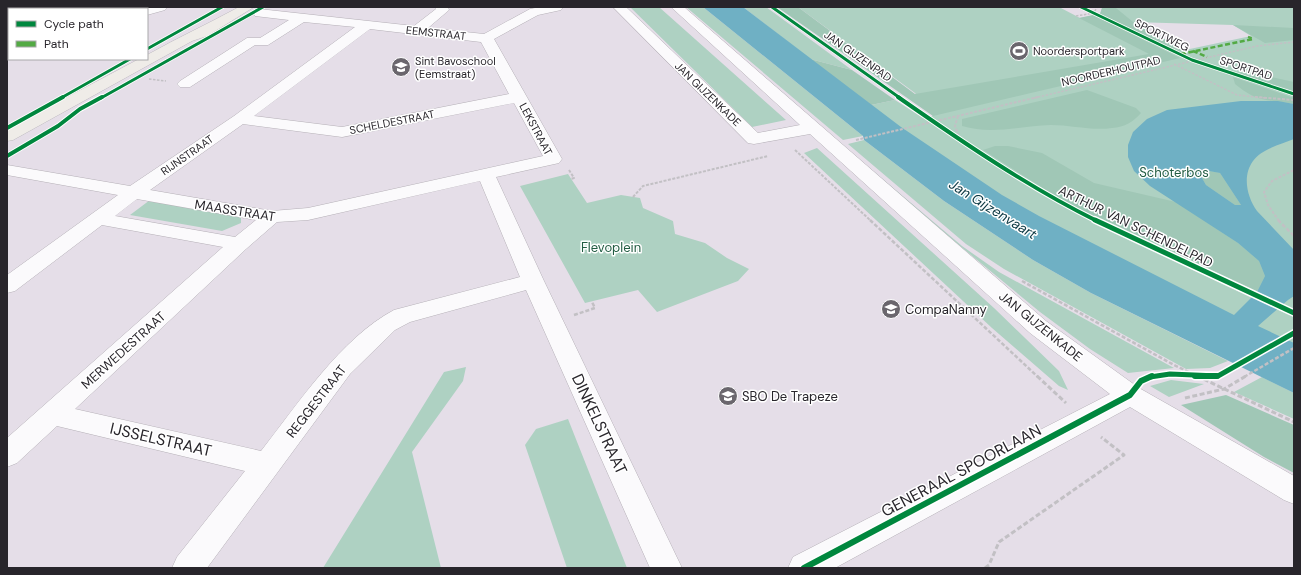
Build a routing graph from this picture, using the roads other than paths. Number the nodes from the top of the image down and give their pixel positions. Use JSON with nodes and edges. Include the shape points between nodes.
{"nodes":[{"id":1,"x":161,"y":7,"type":"edge"},
{"id":2,"x":236,"y":7,"type":"edge"},
{"id":3,"x":328,"y":7,"type":"edge"},
{"id":4,"x":442,"y":7,"type":"edge"},
{"id":5,"x":552,"y":7,"type":"edge"},
{"id":6,"x":619,"y":7,"type":"edge"},
{"id":7,"x":677,"y":7,"type":"edge"},
{"id":8,"x":254,"y":10,"type":"edge"},
{"id":9,"x":148,"y":11,"type":"edge"},
{"id":10,"x":305,"y":19,"type":"junction"},
{"id":11,"x":367,"y":25,"type":"junction"},
{"id":12,"x":416,"y":31,"type":"junction"},
{"id":13,"x":187,"y":38,"type":"junction"},
{"id":14,"x":486,"y":38,"type":"junction"},
{"id":15,"x":148,"y":60,"type":"edge"},
{"id":16,"x":148,"y":60,"type":"edge"},
{"id":17,"x":112,"y":80,"type":"junction"},
{"id":18,"x":185,"y":84,"type":"road end"},
{"id":19,"x":519,"y":97,"type":"junction"},
{"id":20,"x":240,"y":119,"type":"junction"},
{"id":21,"x":820,"y":133,"type":"junction"},
{"id":22,"x":7,"y":136,"type":"edge"},
{"id":23,"x":7,"y":147,"type":"edge"},
{"id":24,"x":7,"y":170,"type":"edge"},
{"id":25,"x":486,"y":174,"type":"junction"},
{"id":26,"x":133,"y":193,"type":"junction"},
{"id":27,"x":272,"y":218,"type":"junction"},
{"id":28,"x":99,"y":219,"type":"junction"},
{"id":29,"x":239,"y":244,"type":"junction"},
{"id":30,"x":533,"y":281,"type":"junction"},
{"id":31,"x":7,"y":286,"type":"edge"},
{"id":32,"x":1130,"y":395,"type":"junction"},
{"id":33,"x":53,"y":414,"type":"junction"},
{"id":34,"x":7,"y":455,"type":"edge"},
{"id":35,"x":268,"y":464,"type":"junction"},
{"id":36,"x":1294,"y":491,"type":"edge"},
{"id":37,"x":188,"y":568,"type":"edge"},
{"id":38,"x":666,"y":568,"type":"edge"},
{"id":39,"x":804,"y":568,"type":"edge"}],
"edges":[{"from":1,"to":9,"type":"street"},
{"from":2,"to":13,"type":"main road"},
{"from":3,"to":10,"type":"street"},
{"from":4,"to":12,"type":"street","via":[[443,10]]},
{"from":5,"to":14,"type":"street","via":[[534,12]]},
{"from":6,"to":21,"type":"street","name":"JAN GIJZENKADE","via":[[754,139]]},
{"from":7,"to":21,"type":"street","name":"JAN GIJZENKADE"},
{"from":8,"to":10,"type":"street","name":"EEMSTRAAT"},
{"from":8,"to":13,"type":"main road"},
{"from":10,"to":11,"type":"street","name":"EEMSTRAAT"},
{"from":10,"to":18,"type":"street","via":[[263,42],[252,41]]},
{"from":11,"to":12,"type":"street","name":"EEMSTRAAT"},
{"from":11,"to":20,"type":"street","name":"RIJNSTRAAT"},
{"from":12,"to":14,"type":"street","name":"EEMSTRAAT"},
{"from":13,"to":15,"type":"main road"},
{"from":14,"to":19,"type":"street","name":"LEKSTRAAT"},
{"from":16,"to":17,"type":"main road"},
{"from":17,"to":22,"type":"main road"},
{"from":17,"to":23,"type":"main road"},
{"from":19,"to":20,"type":"street","name":"SCHELDESTRAAT","via":[[342,132]]},
{"from":19,"to":25,"type":"street","name":"LEKSTRAAT","via":[[553,159]]},
{"from":20,"to":26,"type":"street","name":"RIJNSTRAAT"},
{"from":21,"to":32,"type":"street","name":"JAN GIJZENKADE","via":[[1038,327]]},
{"from":24,"to":26,"type":"street","name":"MAASSTRAAT"},
{"from":25,"to":27,"type":"street","name":"MAASSTRAAT","via":[[308,214]]},
{"from":25,"to":30,"type":"street"},
{"from":26,"to":27,"type":"street","name":"MAASSTRAAT"},
{"from":26,"to":28,"type":"street","name":"RIJNSTRAAT"},
{"from":27,"to":29,"type":"street","name":"MERWEDESTRAAT"},
{"from":28,"to":29,"type":"street"},
{"from":28,"to":31,"type":"street","name":"RIJNSTRAAT"},
{"from":29,"to":33,"type":"street","name":"MERWEDESTRAAT"},
{"from":30,"to":35,"type":"street","name":"REGGESTRAAT","via":[[402,316],[387,324],[340,368]]},
{"from":30,"to":38,"type":"street","name":"DINKELSTRAAT"},
{"from":32,"to":36,"type":"street","name":"JAN GIJZENKADE"},
{"from":32,"to":39,"type":"street","name":"GENERAAL SPOORLAAN","via":[[1094,426]]},
{"from":33,"to":34,"type":"street","name":"MERWEDESTRAAT"},
{"from":33,"to":35,"type":"street","name":"IJSSELSTRAAT"},
{"from":35,"to":37,"type":"street","name":"REGGESTRAAT"}]}
